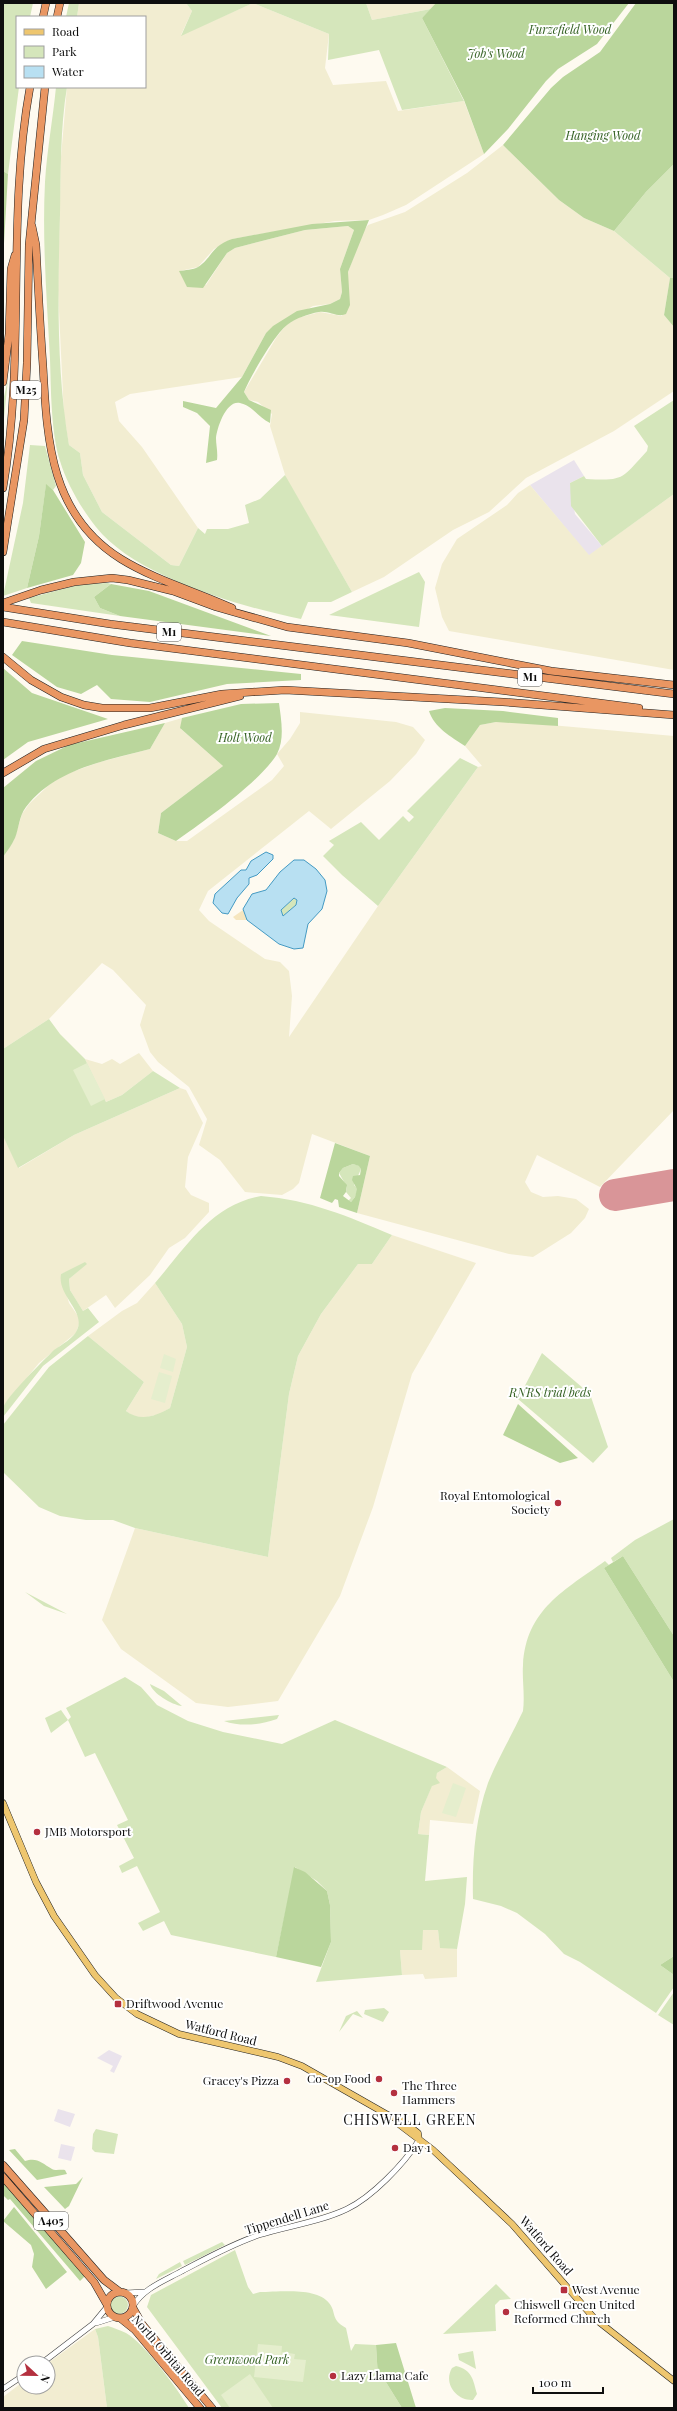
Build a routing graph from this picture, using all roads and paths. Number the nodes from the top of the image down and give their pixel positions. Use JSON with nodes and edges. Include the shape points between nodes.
{"nodes":[{"id":1,"x":46,"y":3,"type":"edge"},
{"id":2,"x":60,"y":3,"type":"edge"},
{"id":3,"x":43,"y":16,"type":"edge"},
{"id":4,"x":57,"y":16,"type":"edge"},
{"id":5,"x":30,"y":88,"type":"edge"},
{"id":6,"x":45,"y":88,"type":"edge"},
{"id":7,"x":32,"y":226,"type":"junction"},
{"id":8,"x":17,"y":251,"type":"junction"},
{"id":9,"x":3,"y":382,"type":"edge"},
{"id":10,"x":3,"y":488,"type":"edge"},
{"id":11,"x":3,"y":552,"type":"edge"},
{"id":12,"x":3,"y":603,"type":"edge"},
{"id":13,"x":3,"y":607,"type":"edge"},
{"id":14,"x":258,"y":619,"type":"junction"},
{"id":15,"x":6,"y":623,"type":"edge"},
{"id":16,"x":3,"y":657,"type":"edge"},
{"id":17,"x":674,"y":685,"type":"edge"},
{"id":18,"x":267,"y":690,"type":"junction"},
{"id":19,"x":674,"y":694,"type":"edge"},
{"id":20,"x":674,"y":714,"type":"edge"},
{"id":21,"x":3,"y":772,"type":"edge"},
{"id":22,"x":3,"y":1803,"type":"edge"},
{"id":23,"x":420,"y":2140,"type":"junction"},
{"id":24,"x":3,"y":2165,"type":"edge"},
{"id":25,"x":3,"y":2177,"type":"edge"},
{"id":26,"x":123,"y":2292,"type":"junction"},
{"id":27,"x":144,"y":2292,"type":"junction"},
{"id":28,"x":107,"y":2305,"type":"junction"},
{"id":29,"x":133,"y":2307,"type":"junction"},
{"id":30,"x":117,"y":2318,"type":"junction"},
{"id":31,"x":93,"y":2324,"type":"junction"},
{"id":32,"x":52,"y":2355,"type":"edge"},
{"id":33,"x":16,"y":2381,"type":"edge"},
{"id":34,"x":674,"y":2381,"type":"edge"},
{"id":35,"x":3,"y":2389,"type":"edge"},
{"id":36,"x":200,"y":2408,"type":"edge"},
{"id":37,"x":212,"y":2408,"type":"edge"}],
"edges":[{"from":1,"to":3,"type":"highway"},
{"from":2,"to":4,"type":"highway"},
{"from":5,"to":8,"type":"highway","number":"M25","via":[[18,201]]},
{"from":6,"to":7,"type":"highway","number":"M25"},
{"from":7,"to":11,"type":"highway","number":"M25","via":[[29,245],[24,420]]},
{"from":7,"to":14,"type":"highway","via":[[36,245],[49,446],[61,488],[71,508],[85,528],[120,558],[160,578]]},
{"from":8,"to":9,"type":"highway","via":[[11,269],[9,334]]},
{"from":8,"to":10,"type":"highway","number":"M25","via":[[15,374]]},
{"from":12,"to":14,"type":"highway","via":[[74,582],[112,578],[174,591]]},
{"from":13,"to":19,"type":"highway","number":"M1","via":[[125,626]]},
{"from":14,"to":17,"type":"highway","via":[[287,627],[408,643],[550,671]]},
{"from":15,"to":20,"type":"highway","number":"M1","via":[[130,643]]},
{"from":16,"to":18,"type":"highway","via":[[31,680],[61,697],[102,708],[150,708],[222,694]]},
{"from":18,"to":20,"type":"highway"},
{"from":18,"to":21,"type":"highway","via":[[138,722],[44,749]]},
{"from":22,"to":23,"type":"main road","name":"Watford Road","via":[[36,1882],[54,1916],[95,1975],[116,1998],[137,2014],[179,2034],[278,2057],[302,2066],[397,2118],[400,2125]]},
{"from":23,"to":27,"type":"street","name":"Tippendell Lane","via":[[376,2188],[347,2209],[259,2235],[232,2246]]},
{"from":23,"to":34,"type":"main road","name":"Watford Road","via":[[512,2224],[594,2318]]},
{"from":24,"to":26,"type":"highway","number":"A405","via":[[100,2275]]},
{"from":25,"to":28,"type":"highway","number":"A405","via":[[94,2282]]},
{"from":26,"to":27,"type":"street","name":"Tippendell Lane"},
{"from":26,"to":28,"type":"highway","via":[[112,2294]]},
{"from":26,"to":29,"type":"highway","via":[[131,2298]]},
{"from":27,"to":29,"type":"street","name":"Tippendell Lane"},
{"from":28,"to":30,"type":"highway"},
{"from":28,"to":31,"type":"street"},
{"from":29,"to":30,"type":"highway","via":[[128,2315]]},
{"from":29,"to":37,"type":"highway","name":"North Orbital Road","via":[[142,2324]]},
{"from":30,"to":31,"type":"street"},
{"from":30,"to":36,"type":"highway","name":"North Orbital Road","via":[[135,2330]]},
{"from":31,"to":32,"type":"street"},
{"from":33,"to":35,"type":"street"}]}
